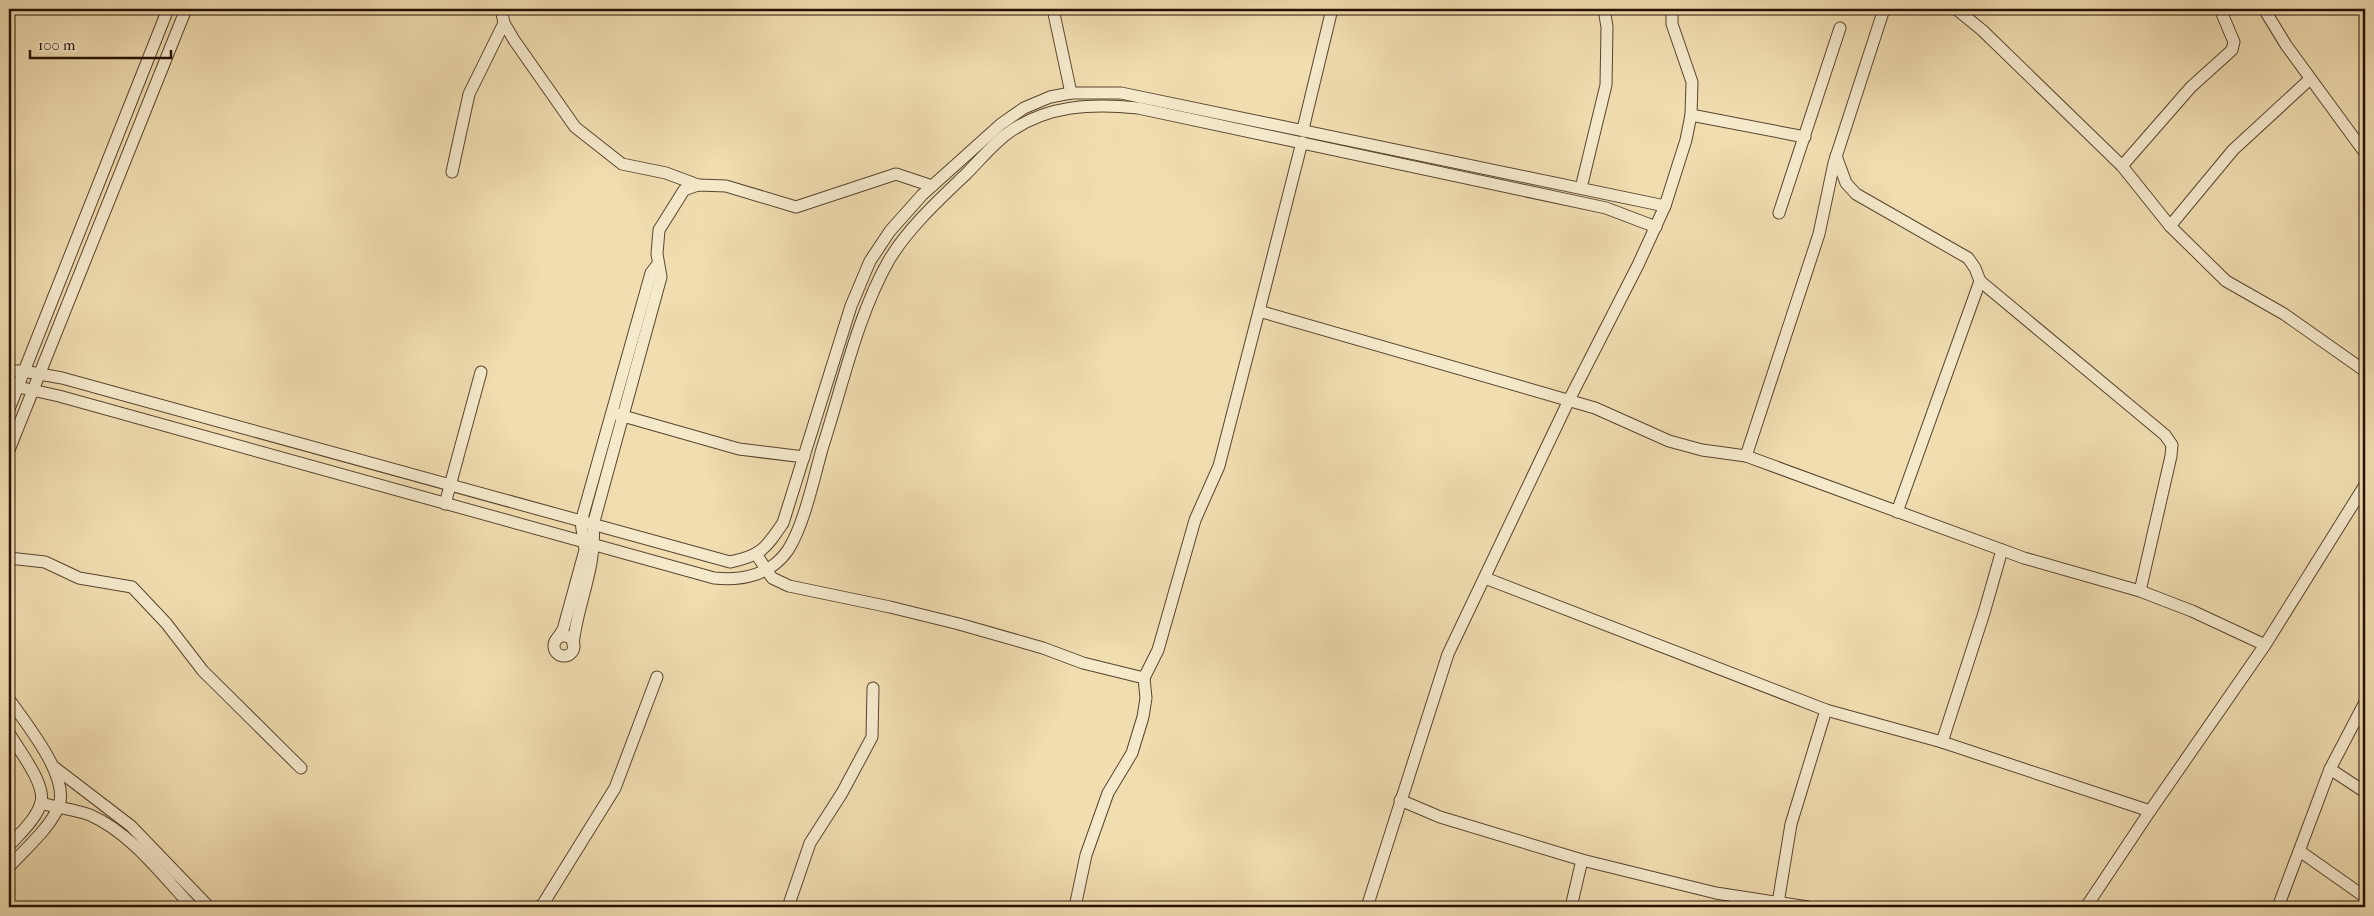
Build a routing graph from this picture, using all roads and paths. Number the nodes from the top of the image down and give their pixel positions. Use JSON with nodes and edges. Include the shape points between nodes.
{"nodes":[{"id":1,"x":168,"y":9,"type":"edge"},
{"id":2,"x":186,"y":9,"type":"edge"},
{"id":3,"x":501,"y":9,"type":"edge"},
{"id":4,"x":1053,"y":9,"type":"edge"},
{"id":5,"x":1332,"y":9,"type":"edge"},
{"id":6,"x":1604,"y":9,"type":"edge"},
{"id":7,"x":1672,"y":9,"type":"edge"},
{"id":8,"x":1884,"y":9,"type":"edge"},
{"id":9,"x":1956,"y":9,"type":"edge"},
{"id":10,"x":2220,"y":9,"type":"edge"},
{"id":11,"x":2264,"y":9,"type":"edge"},
{"id":12,"x":504,"y":23,"type":"junction"},
{"id":13,"x":1840,"y":28,"type":"dead end"},
{"id":14,"x":2310,"y":79,"type":"junction"},
{"id":15,"x":1071,"y":93,"type":"junction"},
{"id":16,"x":1200,"y":108,"type":"junction"},
{"id":17,"x":1691,"y":115,"type":"junction"},
{"id":18,"x":1198,"y":120,"type":"junction"},
{"id":19,"x":1302,"y":129,"type":"junction"},
{"id":20,"x":1805,"y":137,"type":"junction"},
{"id":21,"x":1302,"y":142,"type":"junction"},
{"id":22,"x":2365,"y":153,"type":"edge"},
{"id":23,"x":1836,"y":156,"type":"junction"},
{"id":24,"x":2122,"y":166,"type":"junction"},
{"id":25,"x":1482,"y":167,"type":"junction"},
{"id":26,"x":452,"y":172,"type":"dead end"},
{"id":27,"x":1480,"y":181,"type":"junction"},
{"id":28,"x":698,"y":185,"type":"junction"},
{"id":29,"x":932,"y":186,"type":"junction"},
{"id":30,"x":1581,"y":188,"type":"junction"},
{"id":31,"x":1665,"y":206,"type":"junction"},
{"id":32,"x":1780,"y":213,"type":"dead end"},
{"id":33,"x":2170,"y":226,"type":"junction"},
{"id":34,"x":1656,"y":227,"type":"junction"},
{"id":35,"x":1980,"y":281,"type":"junction"},
{"id":36,"x":1259,"y":310,"type":"junction"},
{"id":37,"x":9,"y":371,"type":"edge"},
{"id":38,"x":23,"y":371,"type":"junction"},
{"id":39,"x":2365,"y":371,"type":"edge"},
{"id":40,"x":480,"y":372,"type":"dead end"},
{"id":41,"x":39,"y":374,"type":"junction"},
{"id":42,"x":13,"y":383,"type":"edge"},
{"id":43,"x":32,"y":390,"type":"junction"},
{"id":44,"x":1569,"y":400,"type":"junction"},
{"id":45,"x":9,"y":409,"type":"edge"},
{"id":46,"x":618,"y":414,"type":"junction"},
{"id":47,"x":9,"y":450,"type":"edge"},
{"id":48,"x":1746,"y":456,"type":"junction"},
{"id":49,"x":804,"y":457,"type":"junction"},
{"id":50,"x":2365,"y":485,"type":"edge"},
{"id":51,"x":450,"y":486,"type":"junction"},
{"id":52,"x":445,"y":504,"type":"junction"},
{"id":53,"x":1897,"y":512,"type":"junction"},
{"id":54,"x":581,"y":522,"type":"junction"},
{"id":55,"x":593,"y":525,"type":"junction"},
{"id":56,"x":590,"y":544,"type":"junction"},
{"id":57,"x":2002,"y":550,"type":"junction"},
{"id":58,"x":756,"y":554,"type":"junction"},
{"id":59,"x":9,"y":558,"type":"edge"},
{"id":60,"x":766,"y":569,"type":"junction"},
{"id":61,"x":1485,"y":578,"type":"junction"},
{"id":62,"x":2140,"y":591,"type":"junction"},
{"id":63,"x":2265,"y":645,"type":"junction"},
{"id":64,"x":657,"y":677,"type":"dead end"},
{"id":65,"x":1144,"y":678,"type":"junction"},
{"id":66,"x":873,"y":688,"type":"dead end"},
{"id":67,"x":9,"y":699,"type":"edge"},
{"id":68,"x":2365,"y":702,"type":"edge"},
{"id":69,"x":1826,"y":710,"type":"junction"},
{"id":70,"x":9,"y":732,"type":"edge"},
{"id":71,"x":1942,"y":742,"type":"junction"},
{"id":72,"x":54,"y":767,"type":"junction"},
{"id":73,"x":301,"y":768,"type":"dead end"},
{"id":74,"x":2330,"y":769,"type":"junction"},
{"id":75,"x":2365,"y":792,"type":"edge"},
{"id":76,"x":1400,"y":800,"type":"junction"},
{"id":77,"x":41,"y":803,"type":"junction"},
{"id":78,"x":58,"y":808,"type":"junction"},
{"id":79,"x":2150,"y":811,"type":"junction"},
{"id":80,"x":114,"y":814,"type":"junction"},
{"id":81,"x":89,"y":815,"type":"junction"},
{"id":82,"x":9,"y":846,"type":"edge"},
{"id":83,"x":2301,"y":852,"type":"junction"},
{"id":84,"x":1582,"y":860,"type":"junction"},
{"id":85,"x":9,"y":868,"type":"edge"},
{"id":86,"x":2365,"y":897,"type":"edge"},
{"id":87,"x":1778,"y":903,"type":"junction"},
{"id":88,"x":192,"y":907,"type":"edge"},
{"id":89,"x":208,"y":907,"type":"edge"},
{"id":90,"x":538,"y":907,"type":"edge"},
{"id":91,"x":788,"y":907,"type":"edge"},
{"id":92,"x":1074,"y":907,"type":"edge"},
{"id":93,"x":1367,"y":907,"type":"edge"},
{"id":94,"x":1571,"y":907,"type":"edge"},
{"id":95,"x":1808,"y":907,"type":"edge"},
{"id":96,"x":2086,"y":907,"type":"edge"},
{"id":97,"x":2279,"y":907,"type":"edge"}],
"edges":[{"from":1,"to":38,"type":"street"},
{"from":2,"to":41,"type":"street"},
{"from":3,"to":12,"type":"street"},
{"from":4,"to":15,"type":"street"},
{"from":5,"to":19,"type":"street"},
{"from":6,"to":30,"type":"street","via":[[1607,27],[1606,85]]},
{"from":7,"to":17,"type":"street","via":[[1672,24],[1692,82]]},
{"from":8,"to":23,"type":"street"},
{"from":9,"to":24,"type":"street","via":[[1982,30]]},
{"from":10,"to":24,"type":"street","via":[[2234,42],[2232,50],[2191,87]]},
{"from":11,"to":14,"type":"street"},
{"from":12,"to":26,"type":"street","via":[[469,94]]},
{"from":12,"to":28,"type":"street","via":[[575,127],[622,164],[666,173]]},
{"from":13,"to":20,"type":"street"},
{"from":14,"to":22,"type":"street"},
{"from":14,"to":33,"type":"street","via":[[2233,150]]},
{"from":15,"to":16,"type":"street","via":[[1121,93]]},
{"from":15,"to":29,"type":"street","via":[[1050,97],[1024,108],[1001,124]]},
{"from":16,"to":18,"type":"street"},
{"from":16,"to":19,"type":"street"},
{"from":17,"to":20,"type":"street"},
{"from":17,"to":31,"type":"street"},
{"from":18,"to":21,"type":"street"},
{"from":18,"to":60,"type":"street","via":[[1115,106],[1053,111],[1007,134],[933,206],[907,234],[874,289],[796,532],[788,550]]},
{"from":19,"to":25,"type":"street"},
{"from":20,"to":32,"type":"street"},
{"from":21,"to":27,"type":"street"},
{"from":21,"to":36,"type":"street"},
{"from":23,"to":35,"type":"street","via":[[1846,183],[1856,194],[1968,258]]},
{"from":23,"to":48,"type":"street","via":[[1819,234]]},
{"from":24,"to":33,"type":"street"},
{"from":25,"to":27,"type":"street"},
{"from":25,"to":30,"type":"street"},
{"from":27,"to":34,"type":"street","via":[[1606,208]]},
{"from":28,"to":29,"type":"street","via":[[726,186],[796,207],[896,174]]},
{"from":28,"to":46,"type":"street","via":[[684,190],[659,230],[658,264],[662,277]]},
{"from":29,"to":49,"type":"street","via":[[890,231],[870,261],[851,306]]},
{"from":30,"to":31,"type":"street"},
{"from":31,"to":34,"type":"street"},
{"from":33,"to":39,"type":"street","via":[[2226,281],[2284,314]]},
{"from":34,"to":44,"type":"street"},
{"from":35,"to":53,"type":"street"},
{"from":35,"to":62,"type":"street","via":[[2165,435],[2172,445]]},
{"from":36,"to":44,"type":"street"},
{"from":36,"to":65,"type":"street","via":[[1219,466],[1195,520],[1158,650]]},
{"from":37,"to":38,"type":"street"},
{"from":38,"to":41,"type":"street"},
{"from":38,"to":42,"type":"street"},
{"from":40,"to":51,"type":"street"},
{"from":41,"to":43,"type":"street"},
{"from":41,"to":51,"type":"street"},
{"from":42,"to":43,"type":"street"},
{"from":42,"to":45,"type":"street"},
{"from":43,"to":47,"type":"street"},
{"from":43,"to":52,"type":"street"},
{"from":44,"to":48,"type":"street","via":[[1595,408],[1669,442]]},
{"from":44,"to":61,"type":"street"},
{"from":46,"to":49,"type":"street","via":[[739,449]]},
{"from":46,"to":54,"type":"street"},
{"from":46,"to":55,"type":"street"},
{"from":48,"to":53,"type":"street"},
{"from":49,"to":58,"type":"street","via":[[783,523],[768,545]]},
{"from":50,"to":63,"type":"street"},
{"from":51,"to":52,"type":"street"},
{"from":51,"to":54,"type":"street"},
{"from":52,"to":56,"type":"street"},
{"from":53,"to":57,"type":"street"},
{"from":54,"to":55,"type":"street"},
{"from":54,"to":56,"type":"street"},
{"from":55,"to":56,"type":"street"},
{"from":55,"to":58,"type":"street","via":[[730,562]]},
{"from":56,"to":56,"type":"street","via":[[573,645],[570,654],[560,655],[554,649],[556,640],[563,630],[585,550]]},
{"from":56,"to":60,"type":"street","via":[[714,578],[736,580]]},
{"from":57,"to":62,"type":"street"},
{"from":57,"to":71,"type":"street"},
{"from":58,"to":60,"type":"street"},
{"from":59,"to":73,"type":"street","via":[[45,562],[79,578],[132,588],[166,623],[203,672]]},
{"from":60,"to":65,"type":"street","via":[[772,578],[789,586],[950,622],[1043,648],[1083,663]]},
{"from":61,"to":69,"type":"street"},
{"from":61,"to":76,"type":"street","via":[[1448,654]]},
{"from":62,"to":63,"type":"street"},
{"from":63,"to":79,"type":"street"},
{"from":64,"to":90,"type":"street","via":[[615,788],[543,904]]},
{"from":65,"to":92,"type":"street","via":[[1144,716],[1132,753],[1108,793],[1086,855]]},
{"from":66,"to":91,"type":"street","via":[[872,737],[810,843]]},
{"from":67,"to":72,"type":"street"},
{"from":68,"to":74,"type":"street"},
{"from":69,"to":71,"type":"street"},
{"from":69,"to":87,"type":"street","via":[[1791,824]]},
{"from":70,"to":77,"type":"street","via":[[37,780],[42,794]]},
{"from":71,"to":79,"type":"street"},
{"from":72,"to":78,"type":"street","via":[[60,786]]},
{"from":72,"to":80,"type":"street"},
{"from":74,"to":75,"type":"street"},
{"from":74,"to":83,"type":"street"},
{"from":76,"to":84,"type":"street","via":[[1440,817]]},
{"from":76,"to":93,"type":"street"},
{"from":77,"to":78,"type":"street"},
{"from":77,"to":82,"type":"street","via":[[34,818]]},
{"from":78,"to":81,"type":"street"},
{"from":78,"to":85,"type":"street"},
{"from":79,"to":96,"type":"street"},
{"from":80,"to":81,"type":"street"},
{"from":80,"to":89,"type":"street","via":[[131,826]]},
{"from":81,"to":88,"type":"street","via":[[129,841]]},
{"from":83,"to":86,"type":"street"},
{"from":83,"to":97,"type":"street"},
{"from":84,"to":87,"type":"street","via":[[1716,893]]},
{"from":84,"to":94,"type":"street"},
{"from":87,"to":95,"type":"street"}]}
